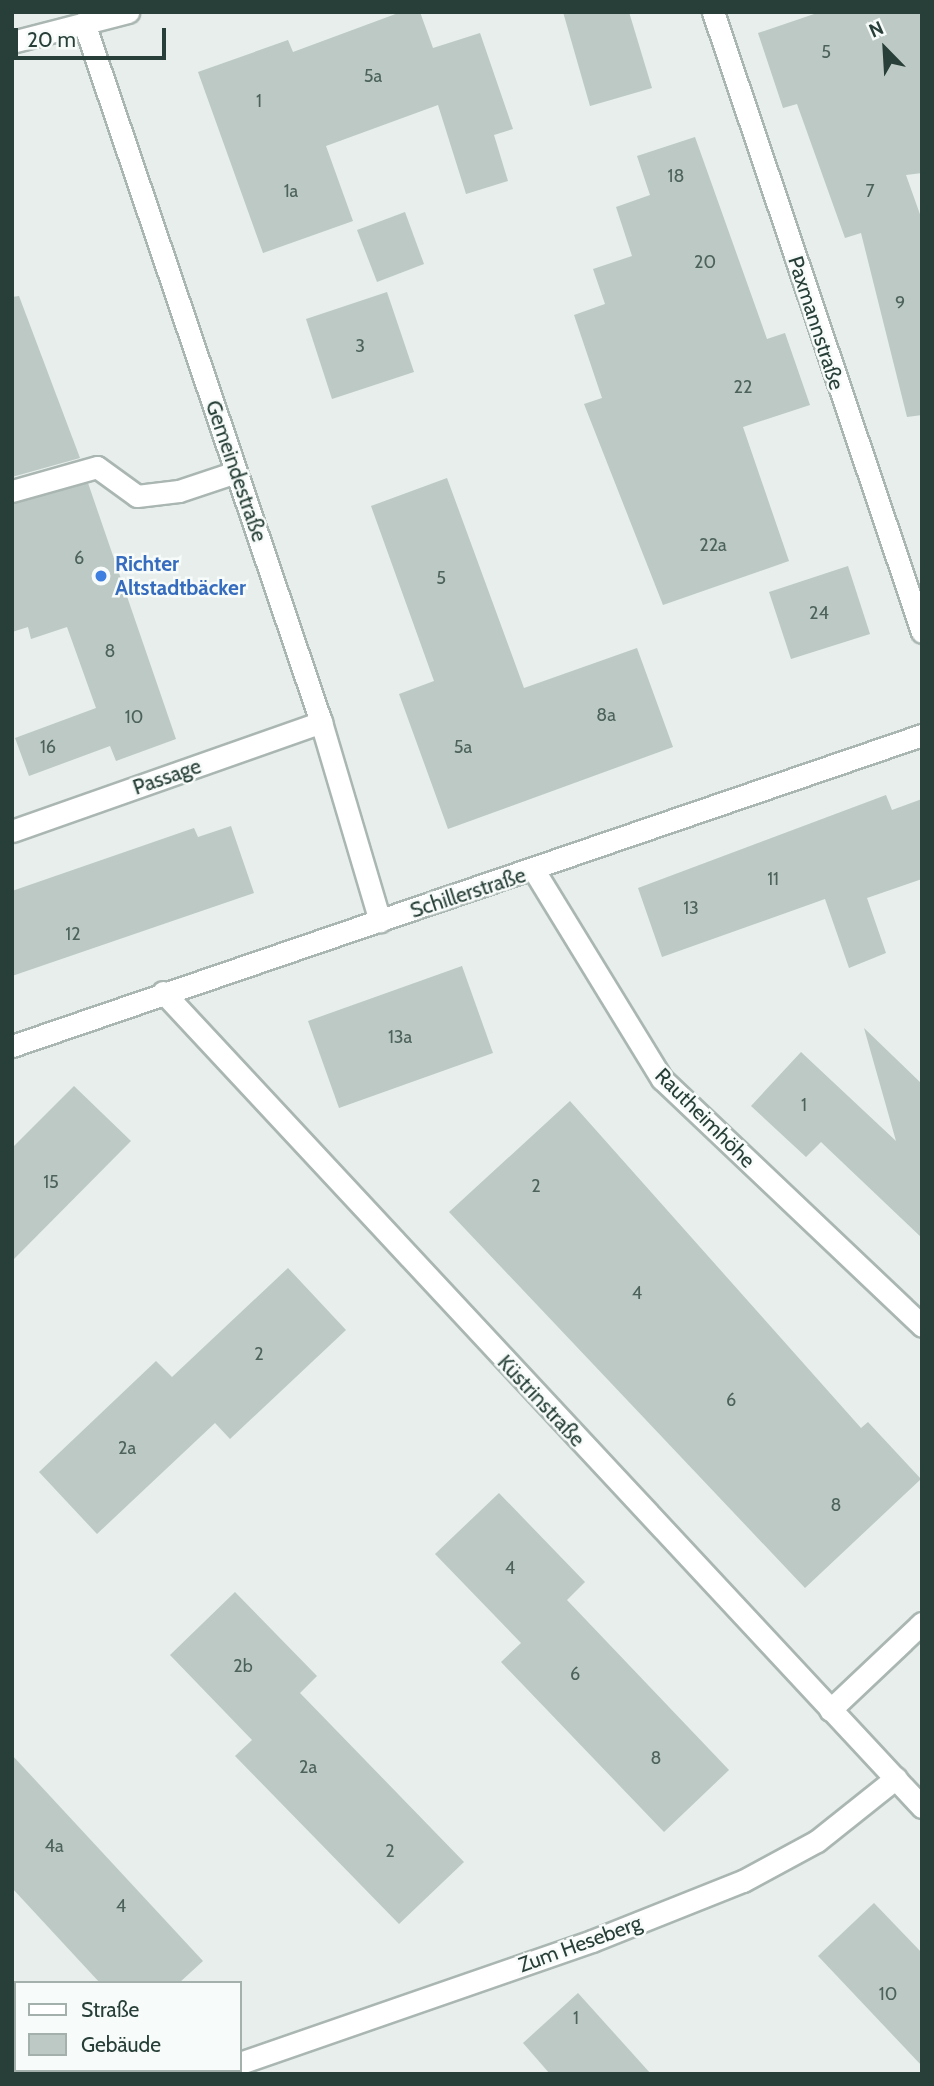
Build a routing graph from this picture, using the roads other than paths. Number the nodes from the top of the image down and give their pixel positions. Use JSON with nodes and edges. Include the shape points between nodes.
{"nodes":[{"id":1,"x":128,"y":12,"type":"edge"},
{"id":2,"x":713,"y":12,"type":"edge"},
{"id":3,"x":84,"y":23,"type":"junction"},
{"id":4,"x":12,"y":41,"type":"edge"},
{"id":5,"x":236,"y":472,"type":"junction"},
{"id":6,"x":12,"y":491,"type":"edge"},
{"id":7,"x":922,"y":632,"type":"edge"},
{"id":8,"x":321,"y":722,"type":"junction"},
{"id":9,"x":922,"y":735,"type":"edge"},
{"id":10,"x":12,"y":831,"type":"edge"},
{"id":11,"x":535,"y":872,"type":"junction"},
{"id":12,"x":380,"y":921,"type":"junction"},
{"id":13,"x":163,"y":992,"type":"junction"},
{"id":14,"x":12,"y":1046,"type":"edge"},
{"id":15,"x":922,"y":1326,"type":"edge"},
{"id":16,"x":922,"y":1623,"type":"edge"},
{"id":17,"x":830,"y":1710,"type":"junction"},
{"id":18,"x":896,"y":1779,"type":"junction"},
{"id":19,"x":922,"y":1807,"type":"edge"},
{"id":20,"x":242,"y":2062,"type":"edge"}],
"edges":[{"from":1,"to":3,"type":"street"},
{"from":2,"to":7,"type":"street","name":"Paxmannstraße"},
{"from":3,"to":4,"type":"street"},
{"from":3,"to":5,"type":"street","name":"Gemeindestraße"},
{"from":5,"to":6,"type":"street","via":[[179,491],[137,496],[97,467]]},
{"from":5,"to":8,"type":"street","name":"Gemeindestraße"},
{"from":8,"to":10,"type":"street","name":"Passage"},
{"from":8,"to":12,"type":"street","name":"Gemeindestraße"},
{"from":9,"to":11,"type":"street","name":"Schillerstraße"},
{"from":11,"to":12,"type":"street","name":"Schillerstraße"},
{"from":11,"to":15,"type":"street","name":"Rautheimhöhe","via":[[662,1079]]},
{"from":12,"to":13,"type":"street","name":"Schillerstraße"},
{"from":13,"to":14,"type":"street","name":"Schillerstraße"},
{"from":13,"to":17,"type":"street","name":"Küstrinstraße"},
{"from":16,"to":17,"type":"street"},
{"from":17,"to":18,"type":"street","name":"Küstrinstraße"},
{"from":18,"to":19,"type":"street","name":"Küstrinstraße"},
{"from":18,"to":20,"type":"street","name":"Zum Heseberg","via":[[817,1841],[743,1881],[592,1941]]}]}
